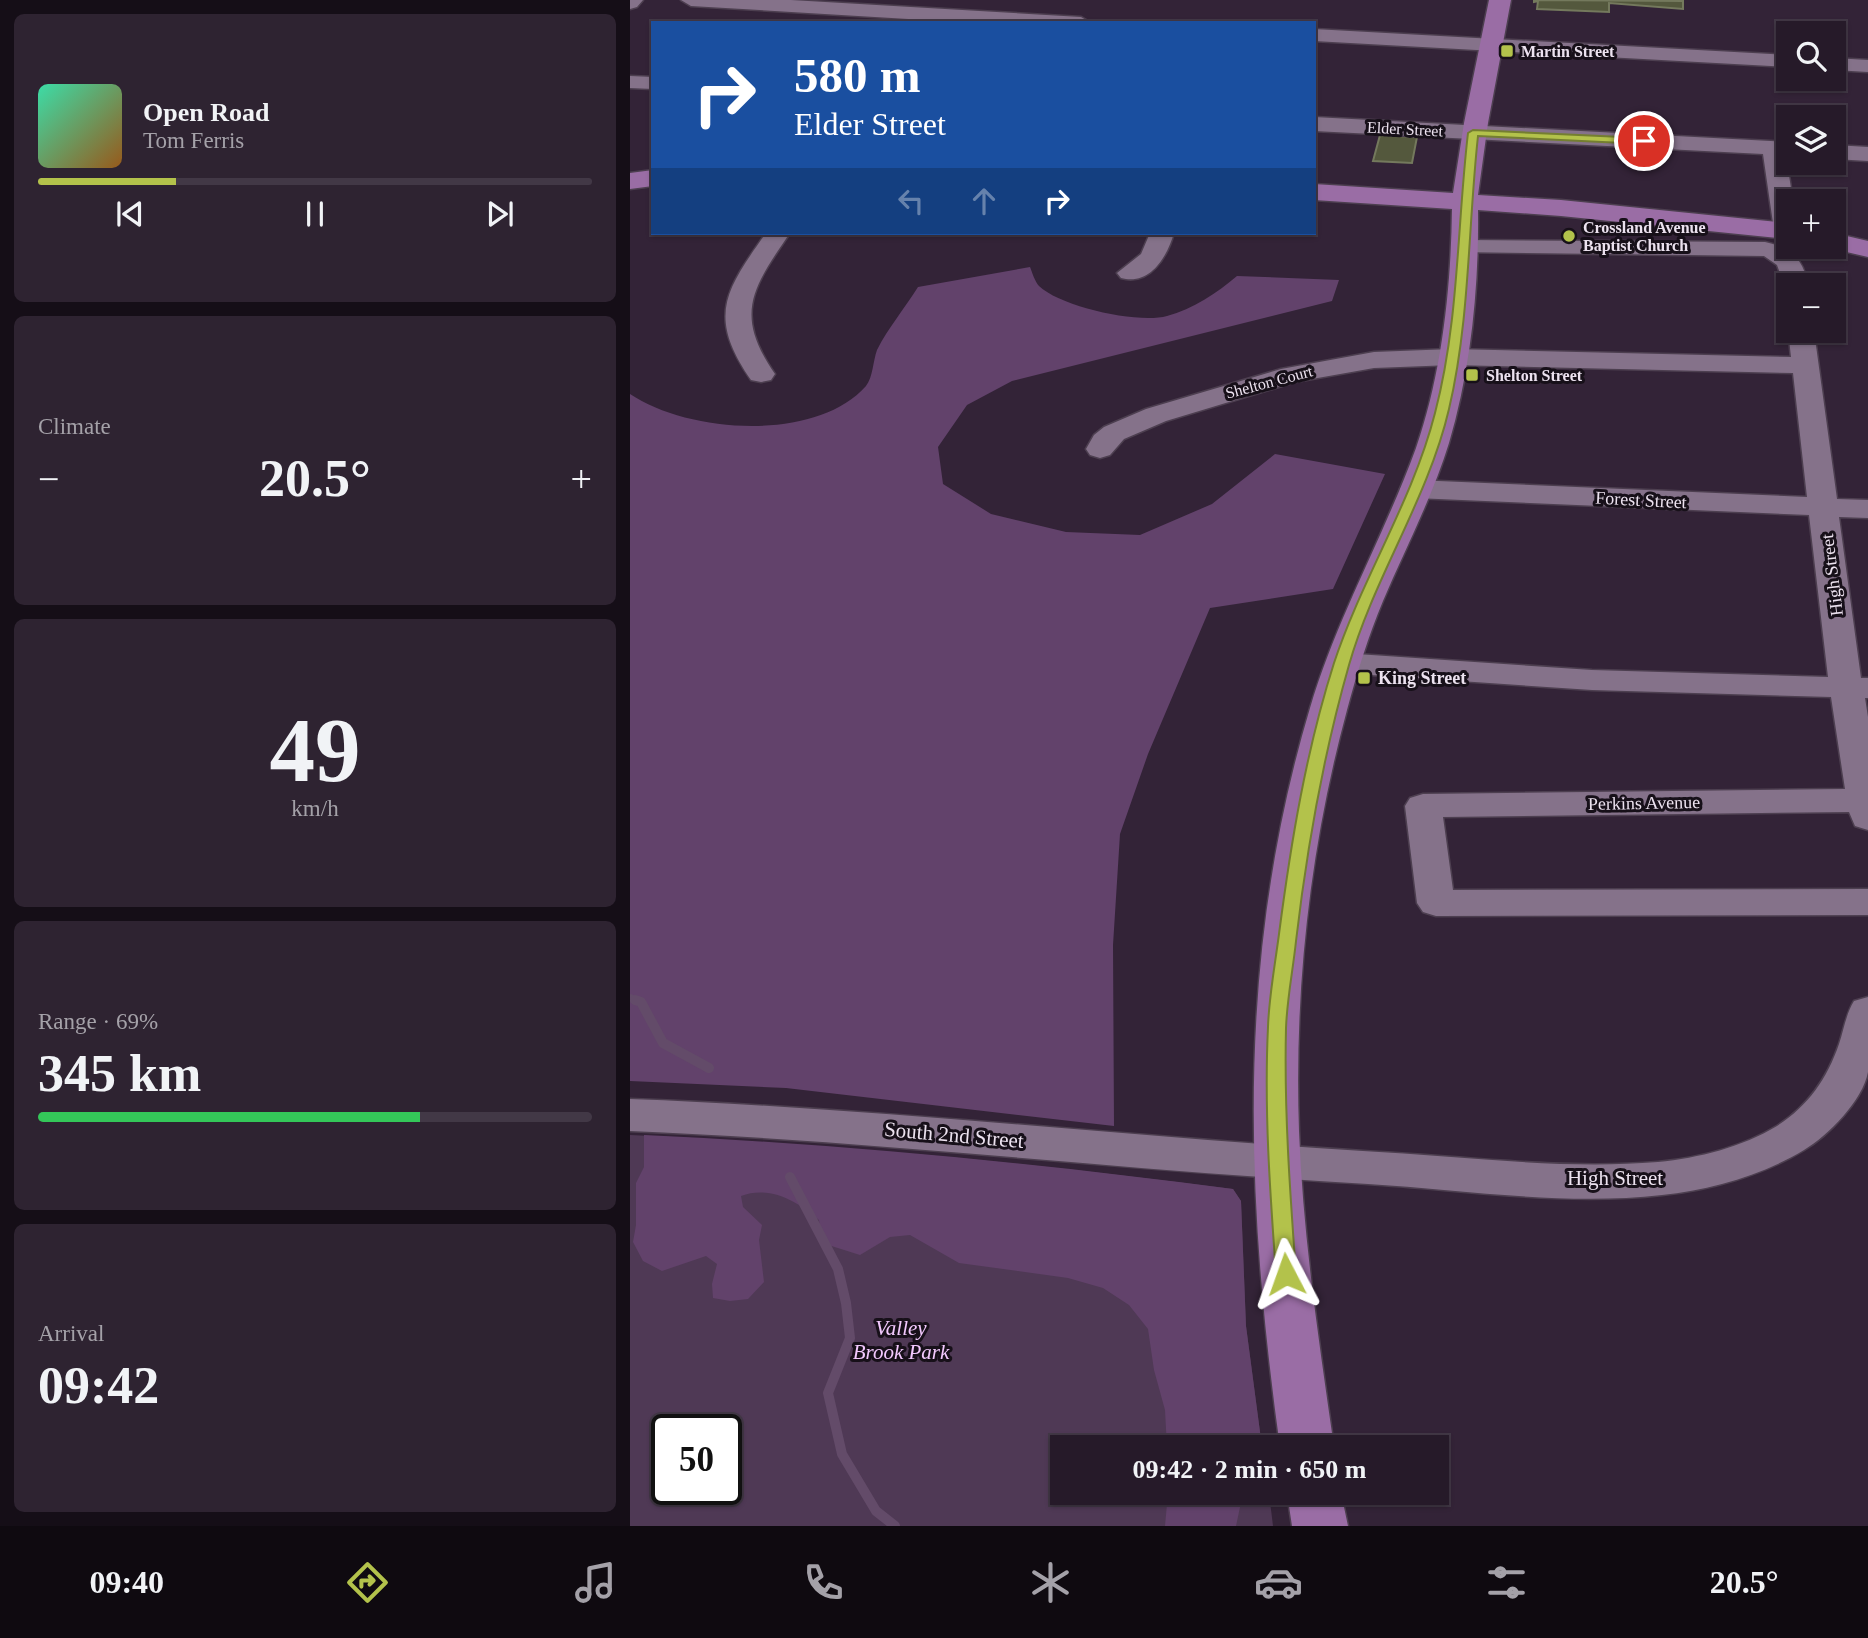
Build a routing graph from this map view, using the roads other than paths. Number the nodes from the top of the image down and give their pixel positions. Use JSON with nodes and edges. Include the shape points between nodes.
{"nodes":[{"id":1,"x":691,"y":0,"type":"edge"},
{"id":2,"x":1500,"y":0,"type":"edge"},
{"id":3,"x":940,"y":13,"type":"edge"},
{"id":4,"x":1053,"y":21,"type":"edge"},
{"id":5,"x":1316,"y":35,"type":"edge"},
{"id":6,"x":1492,"y":44,"type":"junction"},
{"id":7,"x":1776,"y":60,"type":"edge"},
{"id":8,"x":1846,"y":65,"type":"edge"},
{"id":9,"x":1868,"y":66,"type":"edge"},
{"id":10,"x":630,"y":82,"type":"edge"},
{"id":11,"x":651,"y":83,"type":"edge"},
{"id":12,"x":1316,"y":124,"type":"edge"},
{"id":13,"x":1473,"y":133,"type":"junction"},
{"id":14,"x":1776,"y":148,"type":"edge"},
{"id":15,"x":1846,"y":153,"type":"edge"},
{"id":16,"x":1868,"y":154,"type":"edge"},
{"id":17,"x":651,"y":178,"type":"edge"},
{"id":18,"x":630,"y":181,"type":"edge"},
{"id":19,"x":1316,"y":192,"type":"edge"},
{"id":20,"x":1465,"y":202,"type":"junction"},
{"id":21,"x":777,"y":235,"type":"edge"},
{"id":22,"x":1161,"y":235,"type":"edge"},
{"id":23,"x":1776,"y":237,"type":"edge"},
{"id":24,"x":1776,"y":240,"type":"edge"},
{"id":25,"x":1846,"y":244,"type":"edge"},
{"id":26,"x":1465,"y":247,"type":"junction"},
{"id":27,"x":1868,"y":249,"type":"edge"},
{"id":28,"x":1130,"y":273,"type":"dead end"},
{"id":29,"x":1803,"y":343,"type":"edge"},
{"id":30,"x":1452,"y":357,"type":"junction"},
{"id":31,"x":1806,"y":365,"type":"junction"},
{"id":32,"x":761,"y":374,"type":"dead end"},
{"id":33,"x":1100,"y":449,"type":"dead end"},
{"id":34,"x":1415,"y":489,"type":"junction"},
{"id":35,"x":1824,"y":508,"type":"junction"},
{"id":36,"x":1868,"y":509,"type":"edge"},
{"id":37,"x":1342,"y":663,"type":"junction"},
{"id":38,"x":1858,"y":688,"type":"edge"},
{"id":39,"x":1867,"y":809,"type":"edge"},
{"id":40,"x":1868,"y":902,"type":"edge"},
{"id":41,"x":1868,"y":1011,"type":"edge"},
{"id":42,"x":630,"y":1115,"type":"edge"},
{"id":43,"x":1278,"y":1164,"type":"junction"},
{"id":44,"x":1305,"y":1435,"type":"edge"},
{"id":45,"x":1316,"y":1505,"type":"edge"},
{"id":46,"x":1320,"y":1526,"type":"edge"}],
"edges":[{"from":1,"to":3,"type":"street"},
{"from":2,"to":6,"type":"main road"},
{"from":3,"to":4,"type":"street"},
{"from":5,"to":6,"type":"street"},
{"from":6,"to":7,"type":"street"},
{"from":6,"to":13,"type":"main road"},
{"from":8,"to":9,"type":"street"},
{"from":10,"to":11,"type":"street"},
{"from":12,"to":13,"type":"street","name":"Elder Street"},
{"from":13,"to":14,"type":"street","name":"Elder Street"},
{"from":13,"to":20,"type":"main road"},
{"from":15,"to":16,"type":"street"},
{"from":17,"to":18,"type":"main road"},
{"from":19,"to":20,"type":"main road"},
{"from":20,"to":23,"type":"main road","via":[[1636,214]]},
{"from":20,"to":26,"type":"main road"},
{"from":21,"to":32,"type":"street","via":[[738,298],[740,340]]},
{"from":22,"to":28,"type":"street","via":[[1154,256]]},
{"from":24,"to":26,"type":"street","via":[[1737,248]]},
{"from":25,"to":27,"type":"main road"},
{"from":26,"to":30,"type":"main road"},
{"from":29,"to":31,"type":"street","name":"High Street"},
{"from":30,"to":31,"type":"street"},
{"from":30,"to":33,"type":"street","name":"Shelton Court","via":[[1374,360],[1281,378],[1129,425],[1104,441]]},
{"from":30,"to":34,"type":"main road","via":[[1439,422]]},
{"from":31,"to":35,"type":"street","name":"High Street"},
{"from":34,"to":35,"type":"street","name":"Forest Street"},
{"from":34,"to":37,"type":"main road"},
{"from":35,"to":36,"type":"street","name":"Forest Street"},
{"from":35,"to":38,"type":"street","name":"High Street"},
{"from":37,"to":38,"type":"street","via":[[1592,680]]},
{"from":37,"to":43,"type":"main road","via":[[1308,798],[1286,932],[1277,1026]]},
{"from":38,"to":39,"type":"street","name":"High Street"},
{"from":39,"to":40,"type":"street","name":"Perkins Avenue","via":[[1423,806],[1436,903]]},
{"from":41,"to":43,"type":"street","name":"High Street","via":[[1847,1080],[1828,1108],[1772,1148],[1702,1172],[1637,1181]]},
{"from":42,"to":43,"type":"street","name":"South 2nd Street","via":[[739,1118]]},
{"from":43,"to":44,"type":"main road","via":[[1290,1324]]},
{"from":45,"to":46,"type":"main road"}]}
